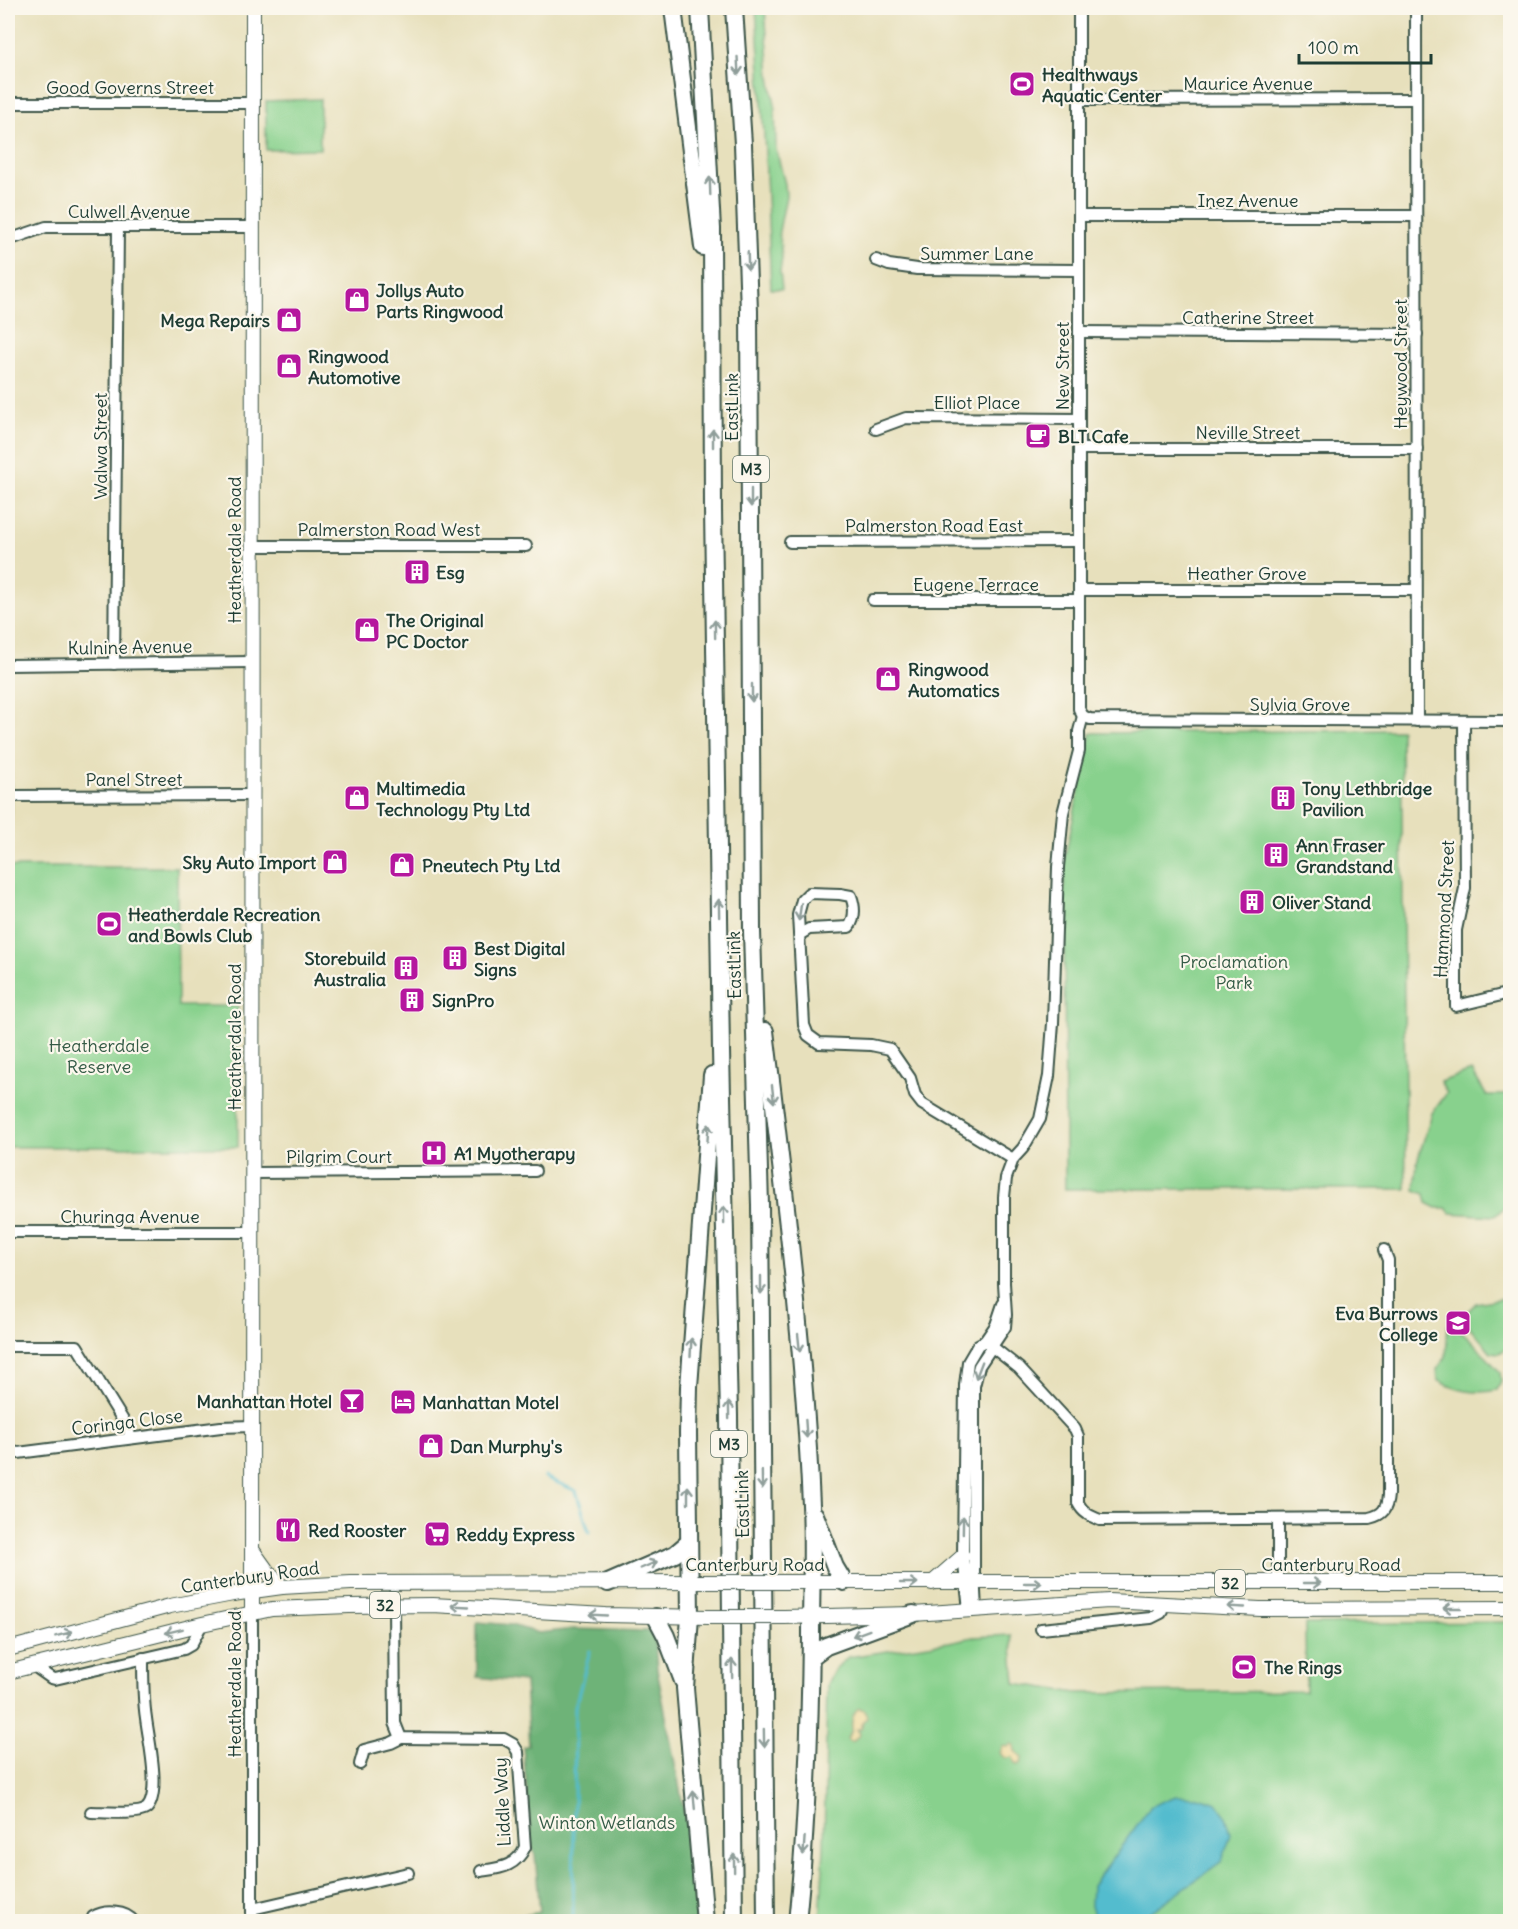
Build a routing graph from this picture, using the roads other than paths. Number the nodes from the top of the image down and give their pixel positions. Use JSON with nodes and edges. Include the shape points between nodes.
{"nodes":[{"id":1,"x":253,"y":8,"type":"edge"},
{"id":2,"x":673,"y":8,"type":"edge"},
{"id":3,"x":700,"y":8,"type":"edge"},
{"id":4,"x":734,"y":8,"type":"edge"},
{"id":5,"x":1079,"y":8,"type":"edge"},
{"id":6,"x":1416,"y":8,"type":"edge"},
{"id":7,"x":1416,"y":99,"type":"junction"},
{"id":8,"x":1079,"y":100,"type":"junction"},
{"id":9,"x":8,"y":103,"type":"edge"},
{"id":10,"x":252,"y":103,"type":"junction"},
{"id":11,"x":1079,"y":216,"type":"junction"},
{"id":12,"x":1416,"y":216,"type":"junction"},
{"id":13,"x":118,"y":227,"type":"junction"},
{"id":14,"x":252,"y":227,"type":"junction"},
{"id":15,"x":8,"y":240,"type":"edge"},
{"id":16,"x":876,"y":260,"type":"dead end"},
{"id":17,"x":1079,"y":270,"type":"junction"},
{"id":18,"x":712,"y":329,"type":"junction"},
{"id":19,"x":1079,"y":332,"type":"junction"},
{"id":20,"x":1417,"y":334,"type":"junction"},
{"id":21,"x":1079,"y":419,"type":"junction"},
{"id":22,"x":876,"y":429,"type":"dead end"},
{"id":23,"x":1079,"y":449,"type":"junction"},
{"id":24,"x":1417,"y":449,"type":"junction"},
{"id":25,"x":1079,"y":541,"type":"junction"},
{"id":26,"x":790,"y":542,"type":"dead end"},
{"id":27,"x":253,"y":546,"type":"junction"},
{"id":28,"x":526,"y":546,"type":"dead end"},
{"id":29,"x":1416,"y":590,"type":"junction"},
{"id":30,"x":1079,"y":595,"type":"junction"},
{"id":31,"x":873,"y":600,"type":"dead end"},
{"id":32,"x":252,"y":662,"type":"junction"},
{"id":33,"x":114,"y":664,"type":"junction"},
{"id":34,"x":8,"y":665,"type":"edge"},
{"id":35,"x":1087,"y":717,"type":"junction"},
{"id":36,"x":1417,"y":721,"type":"junction"},
{"id":37,"x":1464,"y":721,"type":"junction"},
{"id":38,"x":1510,"y":721,"type":"edge"},
{"id":39,"x":15,"y":795,"type":"dead end"},
{"id":40,"x":252,"y":795,"type":"junction"},
{"id":41,"x":752,"y":931,"type":"junction"},
{"id":42,"x":799,"y":935,"type":"junction"},
{"id":43,"x":720,"y":966,"type":"junction"},
{"id":44,"x":1510,"y":993,"type":"edge"},
{"id":45,"x":1013,"y":1159,"type":"junction"},
{"id":46,"x":535,"y":1171,"type":"dead end"},
{"id":47,"x":252,"y":1173,"type":"junction"},
{"id":48,"x":8,"y":1232,"type":"edge"},
{"id":49,"x":252,"y":1232,"type":"junction"},
{"id":50,"x":1384,"y":1250,"type":"dead end"},
{"id":51,"x":988,"y":1345,"type":"junction"},
{"id":52,"x":8,"y":1346,"type":"edge"},
{"id":53,"x":252,"y":1426,"type":"junction"},
{"id":54,"x":130,"y":1438,"type":"junction"},
{"id":55,"x":8,"y":1451,"type":"edge"},
{"id":56,"x":812,"y":1506,"type":"junction"},
{"id":57,"x":1278,"y":1519,"type":"junction"},
{"id":58,"x":688,"y":1543,"type":"junction"},
{"id":59,"x":253,"y":1551,"type":"junction"},
{"id":60,"x":963,"y":1556,"type":"junction"},
{"id":61,"x":1510,"y":1581,"type":"edge"},
{"id":62,"x":689,"y":1582,"type":"junction"},
{"id":63,"x":811,"y":1582,"type":"junction"},
{"id":64,"x":844,"y":1582,"type":"junction"},
{"id":65,"x":608,"y":1583,"type":"junction"},
{"id":66,"x":932,"y":1583,"type":"junction"},
{"id":67,"x":970,"y":1583,"type":"junction"},
{"id":68,"x":1260,"y":1583,"type":"junction"},
{"id":69,"x":1278,"y":1583,"type":"junction"},
{"id":70,"x":282,"y":1587,"type":"junction"},
{"id":71,"x":253,"y":1591,"type":"junction"},
{"id":72,"x":1164,"y":1603,"type":"junction"},
{"id":73,"x":394,"y":1605,"type":"junction"},
{"id":74,"x":1260,"y":1608,"type":"junction"},
{"id":75,"x":1510,"y":1608,"type":"edge"},
{"id":76,"x":973,"y":1610,"type":"junction"},
{"id":77,"x":252,"y":1614,"type":"junction"},
{"id":78,"x":913,"y":1614,"type":"junction"},
{"id":79,"x":656,"y":1617,"type":"junction"},
{"id":80,"x":690,"y":1617,"type":"junction"},
{"id":81,"x":811,"y":1617,"type":"junction"},
{"id":82,"x":202,"y":1624,"type":"junction"},
{"id":83,"x":1041,"y":1629,"type":"dead end"},
{"id":84,"x":8,"y":1649,"type":"edge"},
{"id":85,"x":811,"y":1657,"type":"junction"},
{"id":86,"x":143,"y":1658,"type":"junction"},
{"id":87,"x":34,"y":1666,"type":"junction"},
{"id":88,"x":8,"y":1672,"type":"edge"},
{"id":89,"x":685,"y":1688,"type":"junction"},
{"id":90,"x":401,"y":1738,"type":"junction"},
{"id":91,"x":360,"y":1764,"type":"dead end"},
{"id":92,"x":91,"y":1812,"type":"dead end"},
{"id":93,"x":481,"y":1871,"type":"dead end"},
{"id":94,"x":408,"y":1873,"type":"dead end"},
{"id":95,"x":252,"y":1909,"type":"junction"},
{"id":96,"x":92,"y":1922,"type":"edge"},
{"id":97,"x":134,"y":1922,"type":"edge"},
{"id":98,"x":252,"y":1922,"type":"edge"},
{"id":99,"x":705,"y":1922,"type":"edge"},
{"id":100,"x":734,"y":1922,"type":"edge"},
{"id":101,"x":766,"y":1922,"type":"edge"},
{"id":102,"x":797,"y":1922,"type":"edge"}],
"edges":[{"from":1,"to":10,"type":"main road","name":"Heatherdale Road"},
{"from":2,"to":18,"type":"highway"},
{"from":18,"to":3,"type":"highway","name":"EastLink","number":"M3","one_way":true,"via":[[710,185]]},
{"from":4,"to":41,"type":"highway","name":"EastLink","number":"M3","one_way":true,"via":[[749,311]]},
{"from":5,"to":8,"type":"street","name":"New Street"},
{"from":6,"to":7,"type":"street","name":"Heywood Street"},
{"from":7,"to":8,"type":"street","name":"Maurice Avenue"},
{"from":7,"to":12,"type":"street","name":"Heywood Street"},
{"from":8,"to":11,"type":"street","name":"New Street"},
{"from":9,"to":10,"type":"street","name":"Good Governs Street"},
{"from":10,"to":14,"type":"main road","name":"Heatherdale Road"},
{"from":11,"to":12,"type":"street","name":"Inez Avenue"},
{"from":11,"to":17,"type":"street","name":"New Street"},
{"from":12,"to":20,"type":"street","name":"Heywood Street"},
{"from":13,"to":14,"type":"street","name":"Culwell Avenue"},
{"from":13,"to":15,"type":"street","name":"Culwell Avenue","via":[[46,227]]},
{"from":13,"to":33,"type":"street","name":"Walwa Street"},
{"from":14,"to":27,"type":"main road","name":"Heatherdale Road"},
{"from":16,"to":17,"type":"street","name":"Summer Lane","via":[[917,269]]},
{"from":17,"to":19,"type":"street","name":"New Street"},
{"from":43,"to":18,"type":"highway","name":"EastLink","number":"M3","one_way":true},
{"from":19,"to":20,"type":"street","name":"Catherine Street"},
{"from":19,"to":21,"type":"street","name":"New Street"},
{"from":20,"to":24,"type":"street","name":"Heywood Street"},
{"from":21,"to":22,"type":"street","name":"Elliot Place","via":[[906,418]]},
{"from":21,"to":23,"type":"street","name":"New Street"},
{"from":23,"to":24,"type":"street","name":"Neville Street"},
{"from":23,"to":25,"type":"street","name":"New Street"},
{"from":24,"to":29,"type":"street","name":"Heywood Street"},
{"from":25,"to":26,"type":"street","name":"Palmerston Road East"},
{"from":25,"to":30,"type":"street","name":"New Street"},
{"from":27,"to":28,"type":"street","name":"Palmerston Road West"},
{"from":27,"to":32,"type":"main road","name":"Heatherdale Road"},
{"from":29,"to":30,"type":"street","name":"Heather Grove"},
{"from":29,"to":36,"type":"street","name":"Heywood Street"},
{"from":30,"to":31,"type":"street","name":"Eugene Terrace"},
{"from":30,"to":35,"type":"street","name":"New Street","via":[[1079,709]]},
{"from":32,"to":33,"type":"street","name":"Kulnine Avenue"},
{"from":32,"to":40,"type":"main road","name":"Heatherdale Road"},
{"from":33,"to":34,"type":"street","name":"Kulnine Avenue"},
{"from":35,"to":36,"type":"street","name":"Sylvia Grove"},
{"from":35,"to":45,"type":"street","name":"New Street","via":[[1079,731],[1079,751],[1063,813],[1049,1076],[1040,1119]]},
{"from":36,"to":37,"type":"street","name":"Sylvia Grove"},
{"from":37,"to":38,"type":"street","name":"Sylvia Grove"},
{"from":37,"to":44,"type":"street","name":"Hammond Street","via":[[1465,888],[1456,930],[1456,1006]]},
{"from":39,"to":40,"type":"street","name":"Panel Street"},
{"from":40,"to":47,"type":"main road","name":"Heatherdale Road"},
{"from":41,"to":56,"type":"highway","one_way":true,"via":[[781,1160]]},
{"from":41,"to":101,"type":"highway","name":"EastLink","number":"M3","one_way":true,"via":[[760,1205]]},
{"from":42,"to":42,"type":"street","one_way":true,"via":[[808,929],[849,927],[854,914],[851,896],[809,893],[802,900],[798,915]]},
{"from":42,"to":45,"type":"street","via":[[804,1025],[808,1035],[819,1043],[890,1049],[922,1104]]},
{"from":58,"to":43,"type":"highway","one_way":true,"via":[[692,1324]]},
{"from":100,"to":43,"type":"highway","name":"EastLink","number":"M3","one_way":true},
{"from":45,"to":51,"type":"street","via":[[1004,1197],[1005,1298]]},
{"from":46,"to":47,"type":"street","name":"Pilgrim Court"},
{"from":47,"to":49,"type":"main road","name":"Heatherdale Road"},
{"from":48,"to":49,"type":"street","name":"Churinga Avenue"},
{"from":49,"to":53,"type":"main road","name":"Heatherdale Road"},
{"from":50,"to":57,"type":"street","via":[[1388,1260],[1387,1506],[1369,1518]]},
{"from":51,"to":57,"type":"street","via":[[1019,1368],[1075,1429],[1078,1503],[1088,1515],[1100,1520]]},
{"from":60,"to":51,"type":"street","one_way":true,"via":[[965,1385],[968,1362],[978,1345]]},
{"from":51,"to":67,"type":"street","one_way":true,"via":[[974,1386]]},
{"from":52,"to":54,"type":"street","via":[[77,1346],[129,1430]]},
{"from":53,"to":54,"type":"street","name":"Coringa Close","via":[[221,1426]]},
{"from":53,"to":59,"type":"main road","name":"Heatherdale Road"},
{"from":54,"to":55,"type":"street","name":"Coringa Close","via":[[18,1453]]},
{"from":56,"to":63,"type":"highway"},
{"from":56,"to":64,"type":"highway"},
{"from":57,"to":69,"type":"street"},
{"from":58,"to":62,"type":"highway"},
{"from":65,"to":58,"type":"highway","one_way":true,"via":[[675,1554]]},
{"from":59,"to":70,"type":"main road"},
{"from":59,"to":71,"type":"main road","name":"Heatherdale Road"},
{"from":60,"to":66,"type":"main road"},
{"from":60,"to":67,"type":"street"},
{"from":69,"to":61,"type":"main road","name":"Canterbury Road","number":"32","one_way":true},
{"from":62,"to":63,"type":"main road","name":"Canterbury Road","number":"32","bridge":true},
{"from":62,"to":65,"type":"main road","name":"Canterbury Road","number":"32"},
{"from":62,"to":80,"type":"highway"},
{"from":63,"to":64,"type":"main road","name":"Canterbury Road","number":"32"},
{"from":63,"to":81,"type":"highway"},
{"from":64,"to":66,"type":"main road","name":"Canterbury Road","number":"32","one_way":true},
{"from":65,"to":70,"type":"main road","name":"Canterbury Road","number":"32","via":[[351,1583]]},
{"from":66,"to":67,"type":"main road","name":"Canterbury Road","number":"32"},
{"from":67,"to":68,"type":"main road","name":"Canterbury Road","number":"32","one_way":true},
{"from":67,"to":76,"type":"street"},
{"from":68,"to":69,"type":"main road","name":"Canterbury Road","number":"32"},
{"from":68,"to":74,"type":"main road"},
{"from":70,"to":71,"type":"main road","name":"Canterbury Road","number":"32"},
{"from":71,"to":77,"type":"main road","name":"Heatherdale Road"},
{"from":84,"to":71,"type":"main road","name":"Canterbury Road","number":"32","one_way":true,"via":[[170,1606]]},
{"from":74,"to":72,"type":"main road","name":"Canterbury Road","number":"32","one_way":true},
{"from":72,"to":76,"type":"main road","name":"Canterbury Road","number":"32","via":[[1110,1601]]},
{"from":72,"to":83,"type":"street","via":[[1161,1613],[1152,1618]]},
{"from":73,"to":77,"type":"main road","name":"Canterbury Road","number":"32","via":[[282,1609]]},
{"from":79,"to":73,"type":"main road","name":"Canterbury Road","number":"32","one_way":true},
{"from":73,"to":90,"type":"street","via":[[395,1723]]},
{"from":75,"to":74,"type":"main road","name":"Canterbury Road","number":"32","one_way":true},
{"from":76,"to":78,"type":"main road","name":"Canterbury Road","number":"32"},
{"from":77,"to":82,"type":"main road","name":"Canterbury Road","number":"32"},
{"from":77,"to":95,"type":"street","name":"Heatherdale Road"},
{"from":78,"to":81,"type":"main road","name":"Canterbury Road","number":"32"},
{"from":78,"to":85,"type":"highway","one_way":true,"via":[[826,1646]]},
{"from":79,"to":80,"type":"main road","name":"Canterbury Road","number":"32"},
{"from":79,"to":89,"type":"highway"},
{"from":80,"to":81,"type":"main road","name":"Canterbury Road","number":"32","bridge":true},
{"from":80,"to":89,"type":"highway"},
{"from":81,"to":85,"type":"highway"},
{"from":82,"to":86,"type":"street","via":[[191,1645]]},
{"from":82,"to":87,"type":"main road","name":"Canterbury Road","number":"32","one_way":true},
{"from":85,"to":102,"type":"highway","one_way":true,"via":[[811,1724]]},
{"from":86,"to":87,"type":"street","via":[[55,1679]]},
{"from":86,"to":92,"type":"street","via":[[153,1759],[152,1799],[146,1809],[138,1812]]},
{"from":87,"to":88,"type":"main road","name":"Canterbury Road","number":"32"},
{"from":99,"to":89,"type":"highway","one_way":true},
{"from":90,"to":91,"type":"street","name":"Liddle Way","via":[[364,1750]]},
{"from":90,"to":93,"type":"street","name":"Liddle Way","via":[[504,1739],[518,1752],[525,1847],[520,1858],[510,1864]]},
{"from":94,"to":95,"type":"street"},
{"from":95,"to":98,"type":"street","name":"Heatherdale Road"},
{"from":96,"to":97,"type":"street","via":[[100,1913],[124,1913]]}]}
